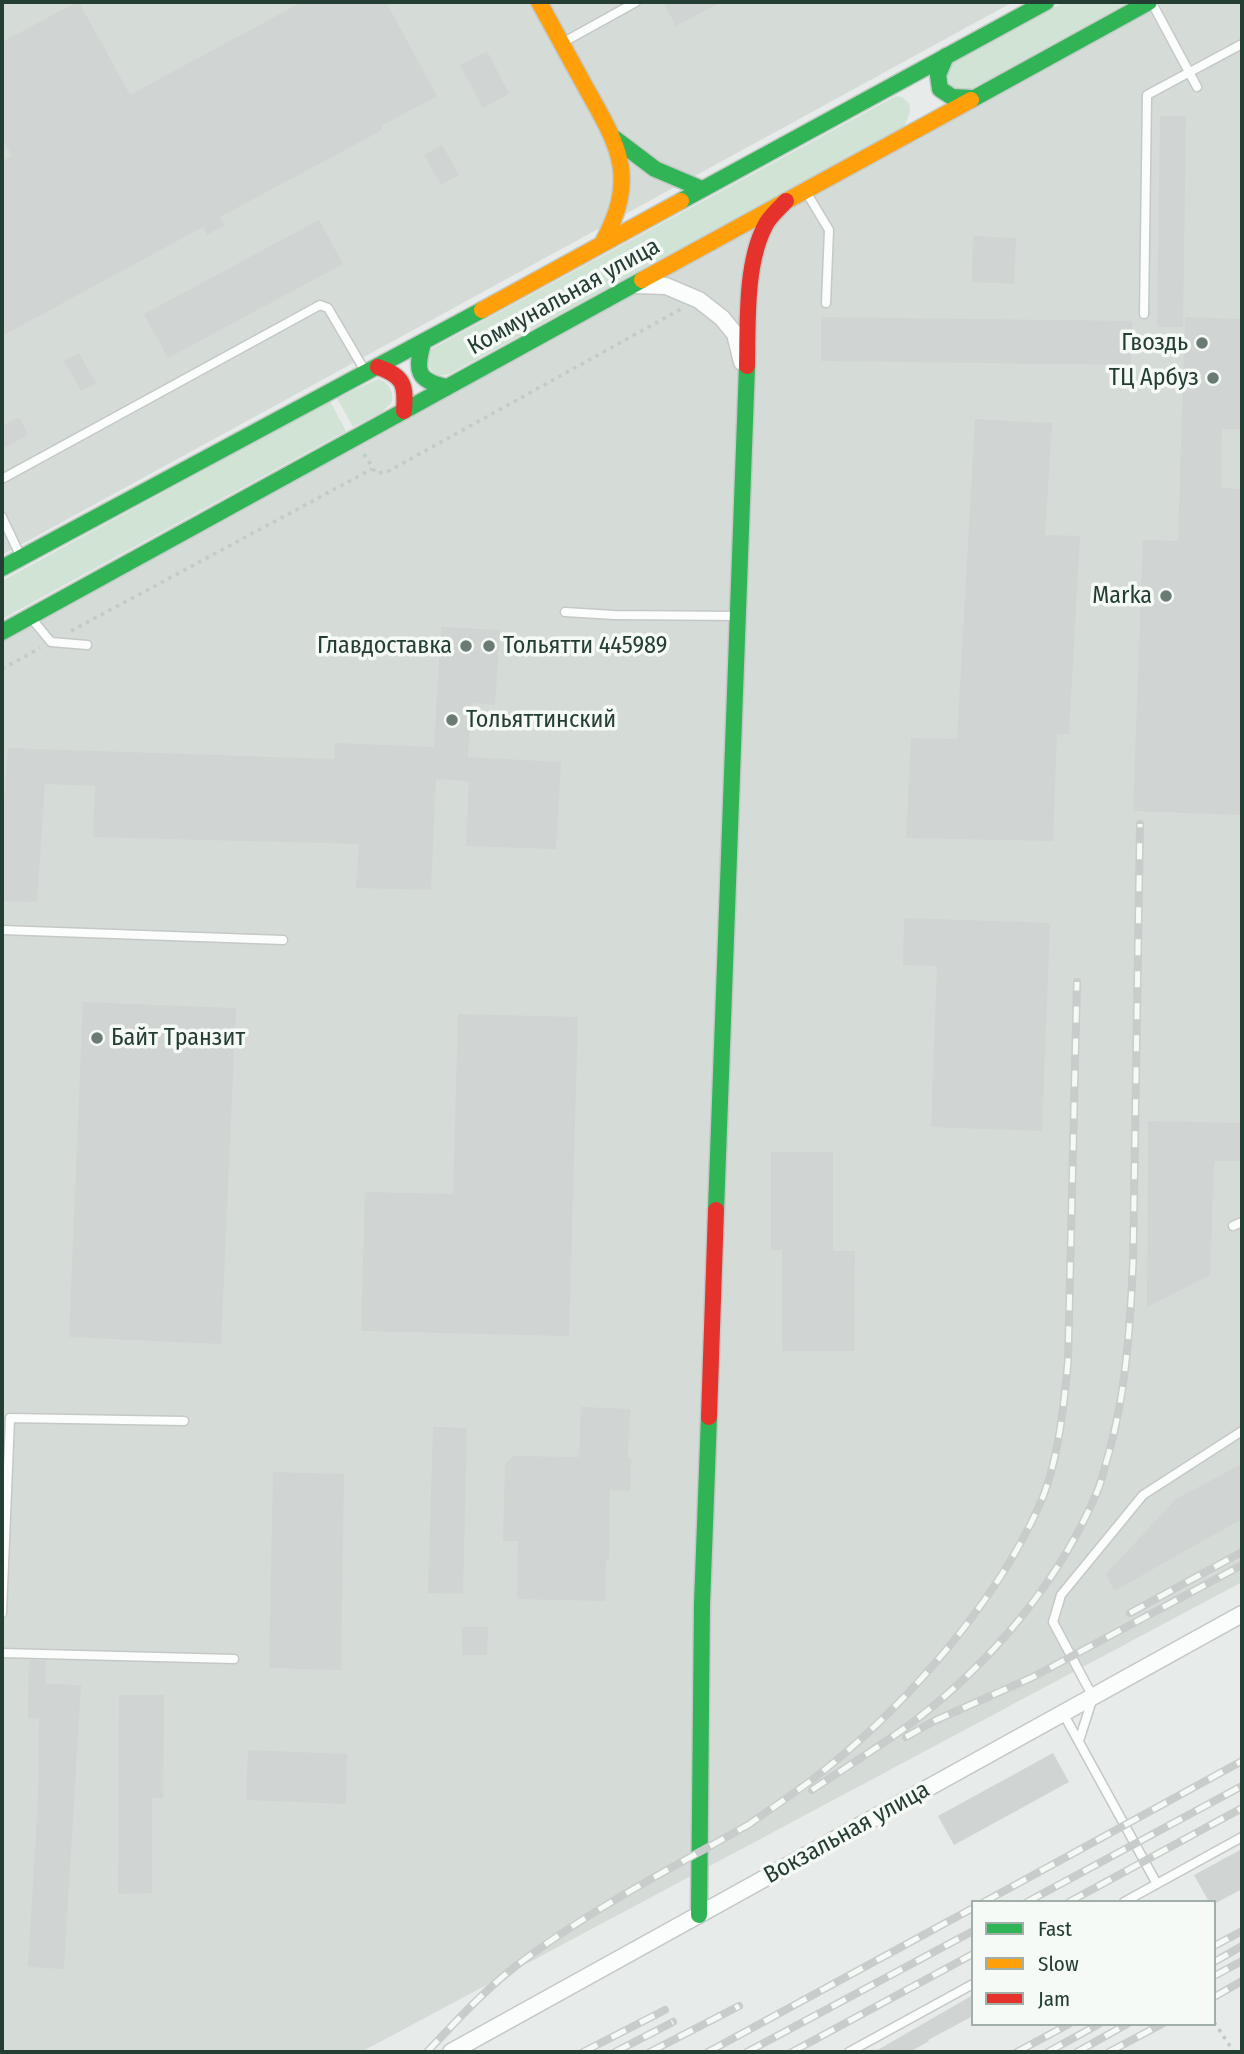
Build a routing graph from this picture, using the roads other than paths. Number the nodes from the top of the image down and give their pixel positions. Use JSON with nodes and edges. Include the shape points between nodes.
{"nodes":[{"id":1,"x":539,"y":2,"type":"edge"},
{"id":2,"x":636,"y":2,"type":"edge"},
{"id":3,"x":1046,"y":2,"type":"edge"},
{"id":4,"x":1150,"y":2,"type":"edge"},
{"id":5,"x":562,"y":43,"type":"junction"},
{"id":6,"x":1242,"y":44,"type":"edge"},
{"id":7,"x":946,"y":56,"type":"junction"},
{"id":8,"x":1189,"y":72,"type":"junction"},
{"id":9,"x":898,"y":82,"type":"junction"},
{"id":10,"x":1197,"y":87,"type":"dead end"},
{"id":11,"x":974,"y":98,"type":"junction"},
{"id":12,"x":926,"y":124,"type":"junction"},
{"id":13,"x":614,"y":138,"type":"junction"},
{"id":14,"x":702,"y":189,"type":"junction"},
{"id":15,"x":805,"y":190,"type":"junction"},
{"id":16,"x":786,"y":201,"type":"junction"},
{"id":17,"x":602,"y":244,"type":"junction"},
{"id":18,"x":633,"y":285,"type":"junction"},
{"id":19,"x":825,"y":303,"type":"dead end"},
{"id":20,"x":1144,"y":314,"type":"dead end"},
{"id":21,"x":423,"y":342,"type":"junction"},
{"id":22,"x":372,"y":370,"type":"junction"},
{"id":23,"x":746,"y":377,"type":"junction"},
{"id":24,"x":447,"y":387,"type":"junction"},
{"id":25,"x":404,"y":411,"type":"junction"},
{"id":26,"x":2,"y":480,"type":"edge"},
{"id":27,"x":2,"y":517,"type":"edge"},
{"id":28,"x":21,"y":558,"type":"junction"},
{"id":29,"x":2,"y":568,"type":"edge"},
{"id":30,"x":565,"y":612,"type":"dead end"},
{"id":31,"x":737,"y":616,"type":"junction"},
{"id":32,"x":30,"y":617,"type":"junction"},
{"id":33,"x":2,"y":632,"type":"edge"},
{"id":34,"x":87,"y":645,"type":"dead end"},
{"id":35,"x":2,"y":930,"type":"edge"},
{"id":36,"x":283,"y":940,"type":"dead end"},
{"id":37,"x":1242,"y":1222,"type":"edge"},
{"id":38,"x":1233,"y":1226,"type":"dead end"},
{"id":39,"x":184,"y":1421,"type":"dead end"},
{"id":40,"x":1242,"y":1431,"type":"edge"},
{"id":41,"x":2,"y":1613,"type":"edge"},
{"id":42,"x":1242,"y":1614,"type":"edge"},
{"id":43,"x":2,"y":1653,"type":"edge"},
{"id":44,"x":234,"y":1659,"type":"dead end"},
{"id":45,"x":1093,"y":1696,"type":"junction"},
{"id":46,"x":1063,"y":1713,"type":"junction"},
{"id":47,"x":1079,"y":1741,"type":"junction"},
{"id":48,"x":1242,"y":1837,"type":"edge"},
{"id":49,"x":1157,"y":1884,"type":"junction"},
{"id":50,"x":1128,"y":1900,"type":"edge"},
{"id":51,"x":699,"y":1915,"type":"junction"},
{"id":52,"x":971,"y":1985,"type":"edge"},
{"id":53,"x":451,"y":2052,"type":"edge"},
{"id":54,"x":849,"y":2052,"type":"edge"}],
"edges":[{"from":1,"to":5,"type":"main road"},
{"from":2,"to":5,"type":"lane"},
{"from":3,"to":7,"type":"main road","name":"Коммунальная улица"},
{"from":4,"to":8,"type":"lane"},
{"from":4,"to":11,"type":"main road","name":"Коммунальная улица"},
{"from":5,"to":13,"type":"main road"},
{"from":6,"to":8,"type":"lane"},
{"from":7,"to":9,"type":"main road","name":"Коммунальная улица"},
{"from":7,"to":11,"type":"main road","via":[[938,69],[941,90],[956,100]]},
{"from":8,"to":10,"type":"lane"},
{"from":8,"to":20,"type":"lane","via":[[1147,96]]},
{"from":9,"to":12,"type":"main road","via":[[929,92],[933,110]]},
{"from":9,"to":14,"type":"main road","name":"Коммунальная улица"},
{"from":11,"to":12,"type":"main road","name":"Коммунальная улица"},
{"from":12,"to":15,"type":"main road","name":"Коммунальная улица"},
{"from":13,"to":14,"type":"main road","via":[[650,168]]},
{"from":13,"to":17,"type":"main road","via":[[622,185],[615,220]]},
{"from":14,"to":17,"type":"main road","name":"Коммунальная улица"},
{"from":15,"to":16,"type":"main road","name":"Коммунальная улица"},
{"from":15,"to":19,"type":"lane","via":[[829,230]]},
{"from":16,"to":18,"type":"main road","name":"Коммунальная улица"},
{"from":16,"to":23,"type":"main road","via":[[765,225],[754,258]]},
{"from":17,"to":21,"type":"main road","name":"Коммунальная улица"},
{"from":18,"to":23,"type":"street","via":[[666,286],[699,300],[722,318],[735,334]]},
{"from":18,"to":24,"type":"main road","name":"Коммунальная улица"},
{"from":21,"to":22,"type":"main road","name":"Коммунальная улица"},
{"from":21,"to":24,"type":"main road","via":[[417,361],[420,376],[430,384]]},
{"from":22,"to":25,"type":"main road","via":[[394,372],[404,383]]},
{"from":22,"to":26,"type":"lane","via":[[328,308],[320,305]]},
{"from":22,"to":28,"type":"main road","name":"Коммунальная улица"},
{"from":23,"to":31,"type":"main road"},
{"from":24,"to":25,"type":"main road","name":"Коммунальная улица"},
{"from":25,"to":32,"type":"main road","name":"Коммунальная улица"},
{"from":27,"to":28,"type":"lane"},
{"from":28,"to":29,"type":"main road","name":"Коммунальная улица"},
{"from":30,"to":31,"type":"lane"},
{"from":31,"to":51,"type":"main road","via":[[702,1590]]},
{"from":32,"to":33,"type":"main road","name":"Коммунальная улица"},
{"from":32,"to":34,"type":"lane","via":[[51,642]]},
{"from":35,"to":36,"type":"lane"},
{"from":37,"to":38,"type":"lane"},
{"from":39,"to":41,"type":"lane","via":[[10,1418]]},
{"from":40,"to":45,"type":"lane","via":[[1143,1495],[1061,1595],[1053,1622]]},
{"from":42,"to":45,"type":"street","name":"Вокзальная улица"},
{"from":43,"to":44,"type":"lane"},
{"from":45,"to":46,"type":"street","name":"Вокзальная улица"},
{"from":45,"to":47,"type":"lane"},
{"from":46,"to":47,"type":"lane"},
{"from":46,"to":51,"type":"street","name":"Вокзальная улица"},
{"from":47,"to":49,"type":"lane"},
{"from":48,"to":49,"type":"lane"},
{"from":49,"to":50,"type":"lane"},
{"from":51,"to":53,"type":"street","name":"Вокзальная улица"},
{"from":52,"to":54,"type":"lane"}]}
